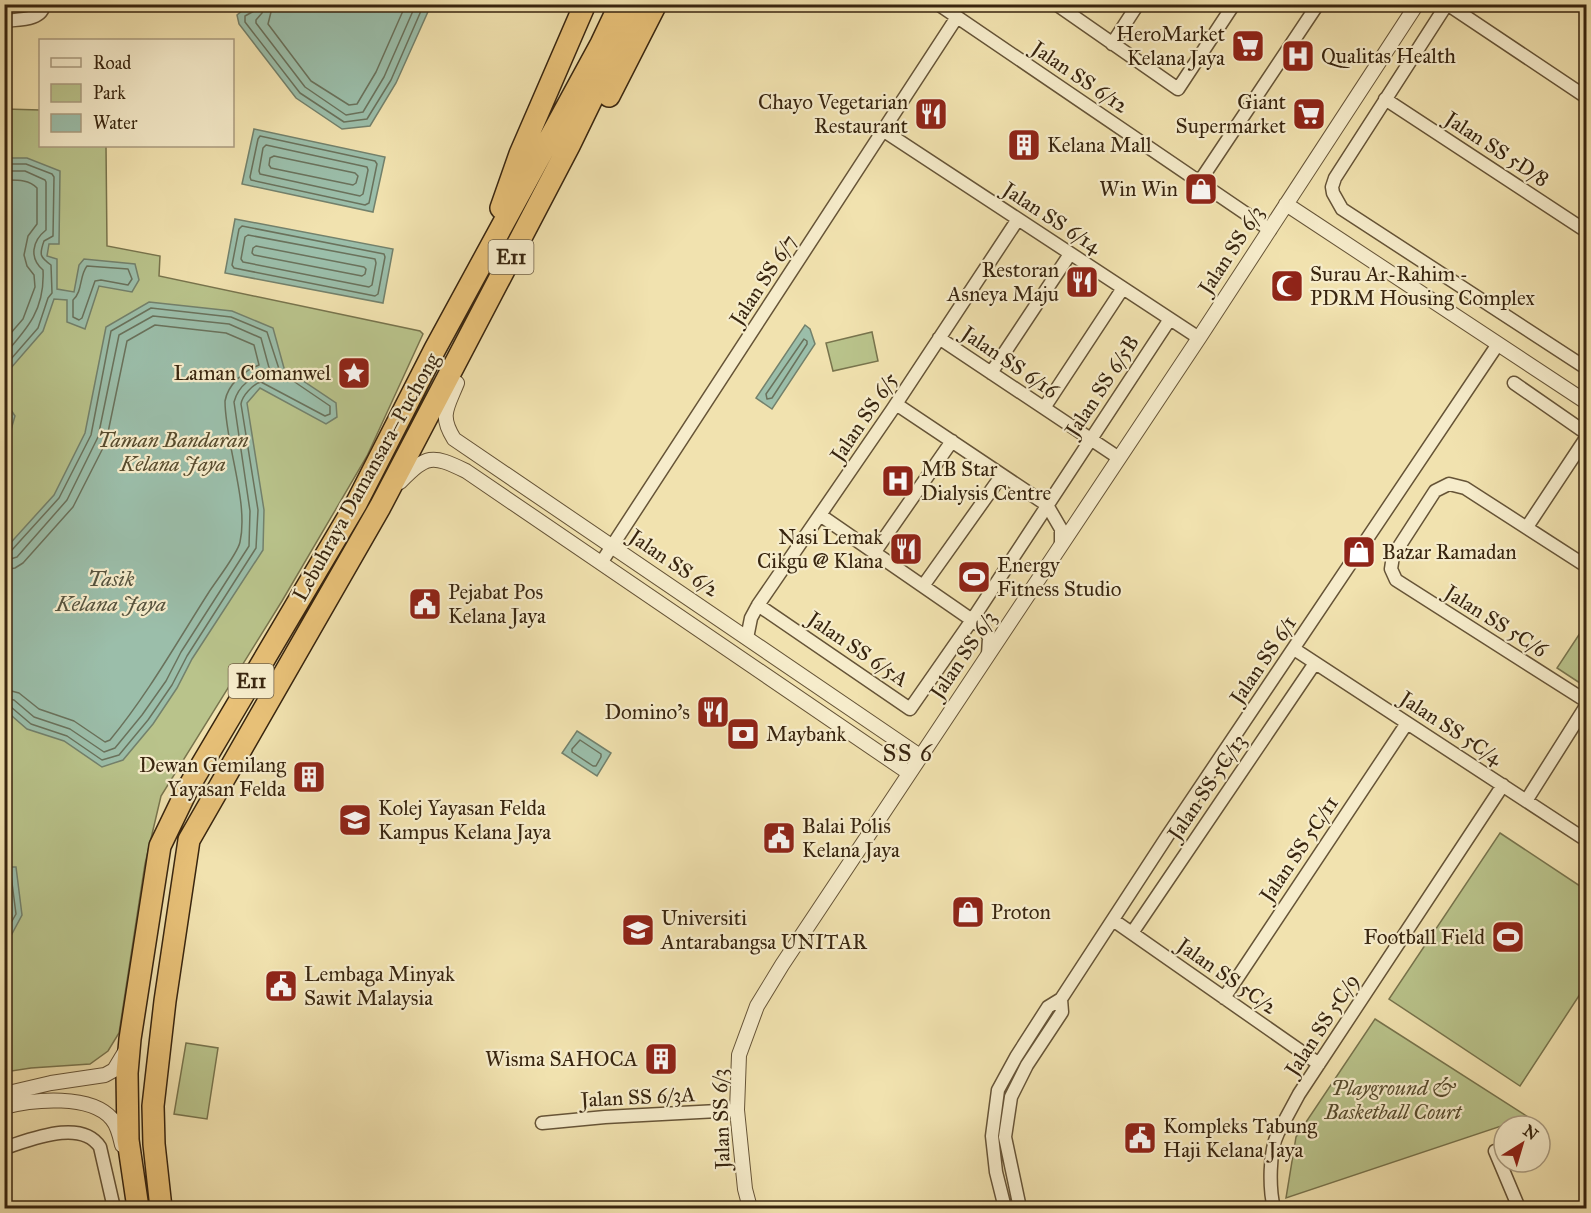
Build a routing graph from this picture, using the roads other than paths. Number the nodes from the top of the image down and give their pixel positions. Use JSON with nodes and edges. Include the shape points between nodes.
{"nodes":[{"id":1,"x":44,"y":4,"type":"edge"},
{"id":2,"x":572,"y":4,"type":"edge"},
{"id":3,"x":585,"y":4,"type":"edge"},
{"id":4,"x":606,"y":4,"type":"edge"},
{"id":5,"x":620,"y":4,"type":"edge"},
{"id":6,"x":638,"y":4,"type":"edge"},
{"id":7,"x":656,"y":4,"type":"edge"},
{"id":8,"x":938,"y":4,"type":"edge"},
{"id":9,"x":1056,"y":4,"type":"edge"},
{"id":10,"x":1138,"y":4,"type":"edge"},
{"id":11,"x":1234,"y":4,"type":"edge"},
{"id":12,"x":1318,"y":4,"type":"edge"},
{"id":13,"x":1447,"y":4,"type":"edge"},
{"id":14,"x":1415,"y":5,"type":"edge"},
{"id":15,"x":957,"y":18,"type":"junction"},
{"id":16,"x":4,"y":21,"type":"edge"},
{"id":17,"x":573,"y":32,"type":"junction"},
{"id":18,"x":1112,"y":44,"type":"junction"},
{"id":19,"x":1587,"y":97,"type":"edge"},
{"id":20,"x":1385,"y":99,"type":"junction"},
{"id":21,"x":884,"y":131,"type":"junction"},
{"id":22,"x":1200,"y":181,"type":"junction"},
{"id":23,"x":515,"y":203,"type":"junction"},
{"id":24,"x":1286,"y":204,"type":"junction"},
{"id":25,"x":1018,"y":219,"type":"junction"},
{"id":26,"x":1270,"y":230,"type":"junction"},
{"id":27,"x":1587,"y":231,"type":"edge"},
{"id":28,"x":1071,"y":254,"type":"junction"},
{"id":29,"x":474,"y":278,"type":"junction"},
{"id":30,"x":1123,"y":288,"type":"junction"},
{"id":31,"x":1170,"y":319,"type":"junction"},
{"id":32,"x":939,"y":338,"type":"junction"},
{"id":33,"x":1198,"y":338,"type":"junction"},
{"id":34,"x":1498,"y":344,"type":"junction"},
{"id":35,"x":1587,"y":368,"type":"edge"},
{"id":36,"x":992,"y":373,"type":"junction"},
{"id":37,"x":457,"y":383,"type":"junction"},
{"id":38,"x":1514,"y":384,"type":"dead end"},
{"id":39,"x":1587,"y":402,"type":"edge"},
{"id":40,"x":896,"y":404,"type":"junction"},
{"id":41,"x":1044,"y":408,"type":"junction"},
{"id":42,"x":1587,"y":433,"type":"edge"},
{"id":43,"x":1587,"y":438,"type":"edge"},
{"id":44,"x":1091,"y":440,"type":"junction"},
{"id":45,"x":952,"y":441,"type":"junction"},
{"id":46,"x":1119,"y":458,"type":"junction"},
{"id":47,"x":1002,"y":475,"type":"junction"},
{"id":48,"x":400,"y":482,"type":"junction"},
{"id":49,"x":1047,"y":505,"type":"junction"},
{"id":50,"x":380,"y":507,"type":"junction"},
{"id":51,"x":820,"y":515,"type":"junction"},
{"id":52,"x":1527,"y":527,"type":"junction"},
{"id":53,"x":1061,"y":545,"type":"junction"},
{"id":54,"x":612,"y":547,"type":"junction"},
{"id":55,"x":874,"y":553,"type":"junction"},
{"id":56,"x":601,"y":563,"type":"junction"},
{"id":57,"x":1587,"y":566,"type":"edge"},
{"id":58,"x":923,"y":586,"type":"junction"},
{"id":59,"x":758,"y":605,"type":"junction"},
{"id":60,"x":972,"y":620,"type":"junction"},
{"id":61,"x":747,"y":638,"type":"junction"},
{"id":62,"x":1294,"y":650,"type":"junction"},
{"id":63,"x":988,"y":655,"type":"junction"},
{"id":64,"x":1315,"y":663,"type":"junction"},
{"id":65,"x":1587,"y":701,"type":"edge"},
{"id":66,"x":1587,"y":706,"type":"edge"},
{"id":67,"x":1407,"y":723,"type":"junction"},
{"id":68,"x":920,"y":756,"type":"junction"},
{"id":69,"x":909,"y":772,"type":"junction"},
{"id":70,"x":1503,"y":785,"type":"junction"},
{"id":71,"x":1526,"y":801,"type":"junction"},
{"id":72,"x":1587,"y":840,"type":"edge"},
{"id":73,"x":1113,"y":920,"type":"junction"},
{"id":74,"x":1132,"y":933,"type":"junction"},
{"id":75,"x":1224,"y":998,"type":"junction"},
{"id":76,"x":1061,"y":999,"type":"junction"},
{"id":77,"x":130,"y":1040,"type":"junction"},
{"id":78,"x":1319,"y":1064,"type":"junction"},
{"id":79,"x":4,"y":1094,"type":"edge"},
{"id":80,"x":4,"y":1107,"type":"edge"},
{"id":81,"x":737,"y":1110,"type":"junction"},
{"id":82,"x":542,"y":1123,"type":"dead end"},
{"id":83,"x":4,"y":1148,"type":"edge"},
{"id":84,"x":1505,"y":1174,"type":"edge"},
{"id":85,"x":137,"y":1205,"type":"edge"},
{"id":86,"x":114,"y":1209,"type":"edge"},
{"id":87,"x":161,"y":1209,"type":"edge"},
{"id":88,"x":750,"y":1209,"type":"edge"},
{"id":89,"x":1005,"y":1209,"type":"edge"},
{"id":90,"x":1020,"y":1209,"type":"edge"},
{"id":91,"x":1274,"y":1209,"type":"edge"},
{"id":92,"x":1519,"y":1209,"type":"edge"}],
"edges":[{"from":1,"to":16,"type":"street","via":[[36,16]]},
{"from":2,"to":17,"type":"street"},
{"from":3,"to":17,"type":"highway"},
{"from":4,"to":23,"type":"highway"},
{"from":5,"to":23,"type":"highway","name":"Lebuhraya Damansara–Puchong","number":"E11"},
{"from":6,"to":50,"type":"highway","name":"Lebuhraya Damansara–Puchong","number":"E11","via":[[569,146]]},
{"from":7,"to":37,"type":"highway"},
{"from":8,"to":15,"type":"street","name":"Jalan SS 6/12"},
{"from":9,"to":18,"type":"street"},
{"from":10,"to":18,"type":"street"},
{"from":11,"to":18,"type":"street","via":[[1178,89]]},
{"from":12,"to":22,"type":"street"},
{"from":13,"to":19,"type":"street"},
{"from":13,"to":20,"type":"street"},
{"from":14,"to":24,"type":"street","name":"Jalan SS 6/3"},
{"from":15,"to":21,"type":"street","name":"Jalan SS 6/7"},
{"from":15,"to":22,"type":"street","name":"Jalan SS 6/12"},
{"from":17,"to":29,"type":"highway","via":[[524,143]]},
{"from":20,"to":27,"type":"street","name":"Jalan SS 5D/8"},
{"from":20,"to":35,"type":"street","via":[[1335,178],[1333,193],[1342,209]]},
{"from":21,"to":25,"type":"street","name":"Jalan SS 6/14"},
{"from":21,"to":54,"type":"street","name":"Jalan SS 6/7"},
{"from":22,"to":26,"type":"street","name":"Jalan SS 6/12"},
{"from":23,"to":29,"type":"highway","name":"Lebuhraya Damansara–Puchong","number":"E11"},
{"from":24,"to":26,"type":"street","name":"Jalan SS 6/3"},
{"from":24,"to":34,"type":"street"},
{"from":25,"to":28,"type":"street","name":"Jalan SS 6/14"},
{"from":25,"to":32,"type":"street","name":"Jalan SS 6/5"},
{"from":26,"to":33,"type":"street","name":"Jalan SS 6/3"},
{"from":28,"to":30,"type":"street","name":"Jalan SS 6/14"},
{"from":28,"to":36,"type":"street"},
{"from":29,"to":77,"type":"highway","name":"Lebuhraya Damansara–Puchong","number":"E11","via":[[356,504],[171,819],[160,846]]},
{"from":30,"to":31,"type":"street","name":"Jalan SS 6/14"},
{"from":30,"to":41,"type":"street"},
{"from":31,"to":33,"type":"street","name":"Jalan SS 6/14"},
{"from":31,"to":44,"type":"street","name":"Jalan SS 6/5B"},
{"from":32,"to":36,"type":"street","name":"Jalan SS 6/16"},
{"from":32,"to":40,"type":"street","name":"Jalan SS 6/5"},
{"from":33,"to":46,"type":"street","name":"Jalan SS 6/3"},
{"from":34,"to":39,"type":"street"},
{"from":34,"to":62,"type":"street","name":"Jalan SS 6/1"},
{"from":36,"to":41,"type":"street","name":"Jalan SS 6/16"},
{"from":37,"to":48,"type":"highway"},
{"from":37,"to":54,"type":"street","name":"Jalan SS 6/2","via":[[444,416],[454,439]]},
{"from":38,"to":42,"type":"street"},
{"from":40,"to":45,"type":"street"},
{"from":40,"to":51,"type":"street","name":"Jalan SS 6/5"},
{"from":41,"to":44,"type":"street","name":"Jalan SS 6/16"},
{"from":43,"to":52,"type":"street"},
{"from":44,"to":46,"type":"street","name":"Jalan SS 6/16"},
{"from":44,"to":49,"type":"street","name":"Jalan SS 6/5B"},
{"from":45,"to":47,"type":"street"},
{"from":45,"to":55,"type":"street"},
{"from":46,"to":53,"type":"street","name":"Jalan SS 6/3"},
{"from":47,"to":49,"type":"street"},
{"from":47,"to":58,"type":"street"},
{"from":48,"to":50,"type":"highway","via":[[390,500]]},
{"from":48,"to":56,"type":"street","name":"Jalan SS 6/2","via":[[428,459],[448,462]]},
{"from":49,"to":53,"type":"street","via":[[1061,529]]},
{"from":49,"to":60,"type":"street","name":"Jalan SS 6/5A"},
{"from":50,"to":87,"type":"highway","name":"Lebuhraya Damansara–Puchong","number":"E11","via":[[187,846],[153,1106]]},
{"from":51,"to":55,"type":"street"},
{"from":51,"to":59,"type":"street","name":"Jalan SS 6/5"},
{"from":52,"to":57,"type":"street"},
{"from":52,"to":65,"type":"street","name":"Jalan SS 5C/6","via":[[1465,488],[1449,484],[1435,491],[1413,522],[1393,556],[1391,569],[1396,580]]},
{"from":53,"to":63,"type":"street","name":"Jalan SS 6/3"},
{"from":54,"to":56,"type":"street","name":"Jalan SS 6/7"},
{"from":54,"to":61,"type":"street","name":"Jalan SS 6/2"},
{"from":55,"to":58,"type":"street"},
{"from":56,"to":69,"type":"street","name":"Jalan SS 6/2"},
{"from":58,"to":60,"type":"street"},
{"from":59,"to":60,"type":"street","name":"Jalan SS 6/5A","via":[[910,709]]},
{"from":59,"to":61,"type":"street","name":"Jalan SS 6/5"},
{"from":60,"to":63,"type":"street","via":[[985,629]]},
{"from":61,"to":68,"type":"street","name":"Jalan SS 6/2"},
{"from":62,"to":64,"type":"street","name":"Jalan SS 5C/4"},
{"from":62,"to":73,"type":"street","name":"Jalan SS 6/1"},
{"from":63,"to":68,"type":"street","name":"Jalan SS 6/3"},
{"from":64,"to":67,"type":"street","name":"Jalan SS 5C/4"},
{"from":64,"to":74,"type":"street","name":"Jalan SS 5C/13"},
{"from":66,"to":71,"type":"street"},
{"from":67,"to":70,"type":"street","name":"Jalan SS 5C/4"},
{"from":67,"to":75,"type":"street","name":"Jalan SS 5C/11"},
{"from":68,"to":69,"type":"street","name":"Jalan SS 6/3"},
{"from":69,"to":81,"type":"street","name":"Jalan SS 6/3","via":[[757,1006],[739,1055]]},
{"from":70,"to":71,"type":"street","name":"Jalan SS 5C/4"},
{"from":70,"to":78,"type":"street","name":"Jalan SS 5C/9"},
{"from":71,"to":72,"type":"street","name":"Jalan SS 5C/4"},
{"from":73,"to":74,"type":"street","name":"Jalan SS 5C/2"},
{"from":73,"to":76,"type":"street","name":"Jalan SS 6/1"},
{"from":74,"to":75,"type":"street","name":"Jalan SS 5C/2"},
{"from":75,"to":78,"type":"street","name":"Jalan SS 5C/2"},
{"from":76,"to":89,"type":"street","name":"Jalan SS 6/1","via":[[1048,1007],[998,1090],[992,1136]]},
{"from":76,"to":90,"type":"street","name":"Jalan SS 6/1","via":[[1062,1012],[1011,1097],[1005,1137]]},
{"from":77,"to":79,"type":"street","via":[[114,1070],[105,1075]]},
{"from":77,"to":85,"type":"highway","name":"Lebuhraya Damansara–Puchong","number":"E11","via":[[126,1107]]},
{"from":78,"to":91,"type":"street","name":"Jalan SS 5C/9","via":[[1275,1139],[1270,1195]]},
{"from":80,"to":85,"type":"street","via":[[75,1101],[93,1105],[108,1115],[119,1131]]},
{"from":81,"to":82,"type":"street","name":"Jalan SS 6/3A"},
{"from":81,"to":88,"type":"street","name":"Jalan SS 6/3"},
{"from":83,"to":86,"type":"street","via":[[60,1132],[87,1135],[100,1147]]},
{"from":84,"to":92,"type":"street"}]}
